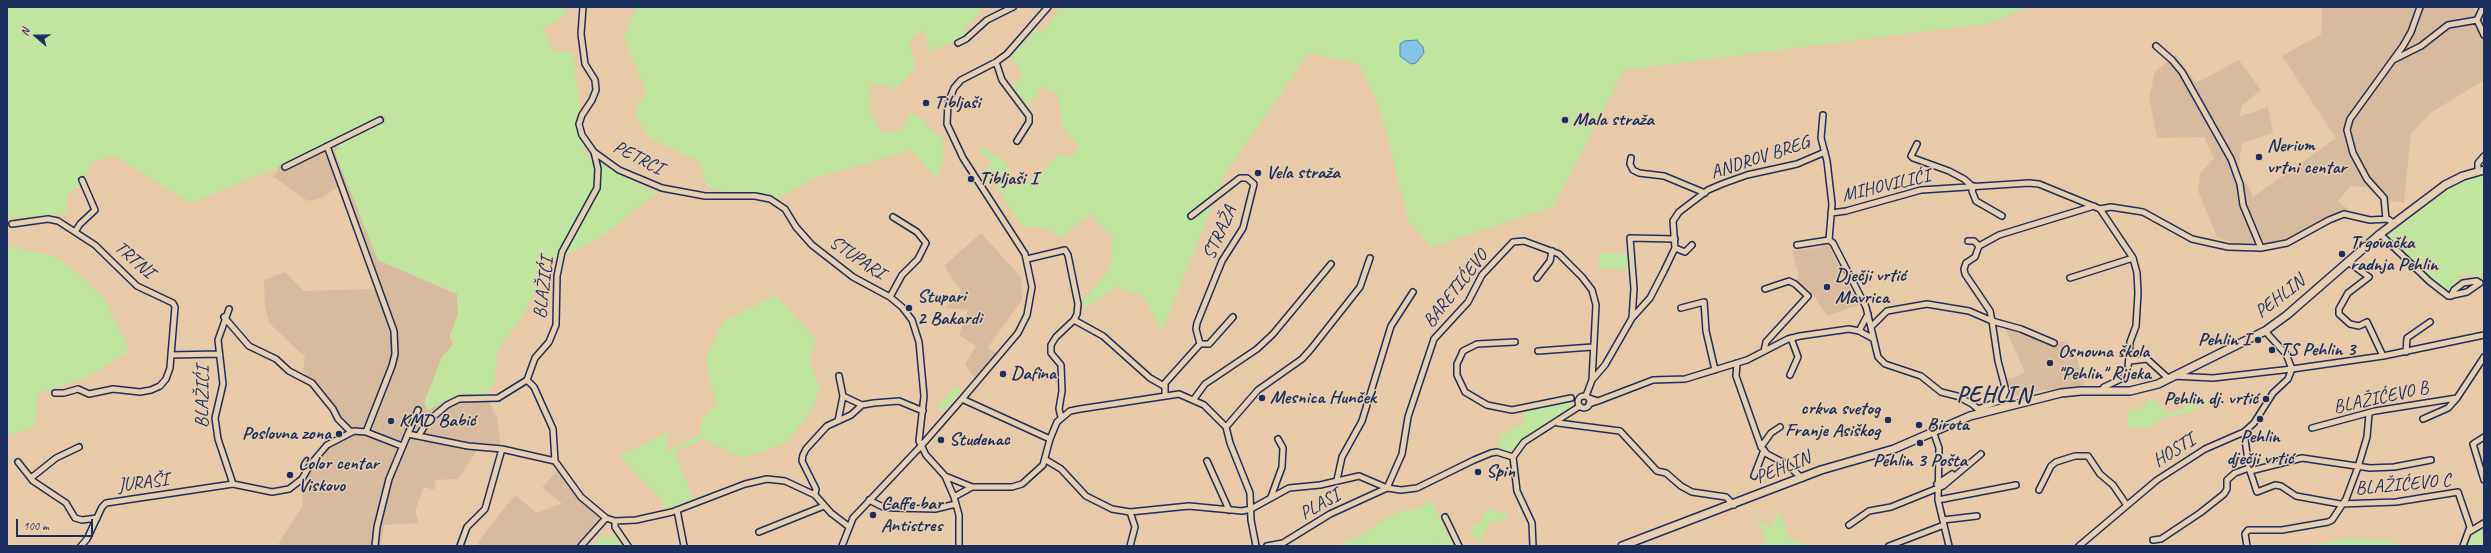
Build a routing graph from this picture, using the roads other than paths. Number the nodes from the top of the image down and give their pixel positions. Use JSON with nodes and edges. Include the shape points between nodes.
{"nodes":[{"id":1,"x":583,"y":7,"type":"edge"},
{"id":2,"x":1013,"y":7,"type":"edge"},
{"id":3,"x":1048,"y":7,"type":"edge"},
{"id":4,"x":2420,"y":7,"type":"edge"},
{"id":5,"x":2483,"y":7,"type":"edge"},
{"id":6,"x":2477,"y":20,"type":"junction"},
{"id":7,"x":2484,"y":35,"type":"edge"},
{"id":8,"x":958,"y":43,"type":"dead end"},
{"id":9,"x":2156,"y":46,"type":"dead end"},
{"id":10,"x":996,"y":62,"type":"junction"},
{"id":11,"x":2390,"y":62,"type":"junction"},
{"id":12,"x":1823,"y":115,"type":"dead end"},
{"id":13,"x":380,"y":120,"type":"dead end"},
{"id":14,"x":1017,"y":141,"type":"dead end"},
{"id":15,"x":1917,"y":144,"type":"dead end"},
{"id":16,"x":327,"y":146,"type":"junction"},
{"id":17,"x":594,"y":152,"type":"junction"},
{"id":18,"x":1824,"y":152,"type":"junction"},
{"id":19,"x":2484,"y":156,"type":"edge"},
{"id":20,"x":1631,"y":158,"type":"dead end"},
{"id":21,"x":284,"y":167,"type":"dead end"},
{"id":22,"x":2481,"y":170,"type":"edge"},
{"id":23,"x":82,"y":180,"type":"dead end"},
{"id":24,"x":1973,"y":186,"type":"junction"},
{"id":25,"x":1705,"y":193,"type":"junction"},
{"id":26,"x":705,"y":196,"type":"joint"},
{"id":27,"x":2094,"y":206,"type":"junction"},
{"id":28,"x":2100,"y":209,"type":"junction"},
{"id":29,"x":1831,"y":213,"type":"junction"},
{"id":30,"x":1191,"y":216,"type":"dead end"},
{"id":31,"x":2002,"y":216,"type":"dead end"},
{"id":32,"x":893,"y":217,"type":"dead end"},
{"id":33,"x":2386,"y":219,"type":"junction"},
{"id":34,"x":12,"y":224,"type":"dead end"},
{"id":35,"x":2394,"y":224,"type":"junction"},
{"id":36,"x":75,"y":232,"type":"junction"},
{"id":37,"x":2380,"y":234,"type":"junction"},
{"id":38,"x":1675,"y":239,"type":"junction"},
{"id":39,"x":1829,"y":240,"type":"junction"},
{"id":40,"x":1968,"y":241,"type":"dead end"},
{"id":41,"x":1692,"y":245,"type":"dead end"},
{"id":42,"x":1797,"y":245,"type":"dead end"},
{"id":43,"x":1979,"y":246,"type":"junction"},
{"id":44,"x":1675,"y":248,"type":"junction"},
{"id":45,"x":2262,"y":248,"type":"junction"},
{"id":46,"x":1552,"y":251,"type":"junction"},
{"id":47,"x":1370,"y":258,"type":"dead end"},
{"id":48,"x":2133,"y":258,"type":"junction"},
{"id":49,"x":1027,"y":259,"type":"junction"},
{"id":50,"x":2348,"y":262,"type":"junction"},
{"id":51,"x":1331,"y":264,"type":"dead end"},
{"id":52,"x":1537,"y":278,"type":"dead end"},
{"id":53,"x":2070,"y":278,"type":"dead end"},
{"id":54,"x":1765,"y":289,"type":"dead end"},
{"id":55,"x":1413,"y":292,"type":"dead end"},
{"id":56,"x":2451,"y":296,"type":"junction"},
{"id":57,"x":890,"y":297,"type":"junction"},
{"id":58,"x":1681,"y":308,"type":"dead end"},
{"id":59,"x":229,"y":309,"type":"dead end"},
{"id":60,"x":1868,"y":314,"type":"junction"},
{"id":61,"x":224,"y":317,"type":"junction"},
{"id":62,"x":1233,"y":317,"type":"dead end"},
{"id":63,"x":1632,"y":318,"type":"junction"},
{"id":64,"x":1074,"y":320,"type":"junction"},
{"id":65,"x":1992,"y":321,"type":"junction"},
{"id":66,"x":2430,"y":322,"type":"dead end"},
{"id":67,"x":1871,"y":327,"type":"junction"},
{"id":68,"x":1859,"y":330,"type":"junction"},
{"id":69,"x":2265,"y":331,"type":"junction"},
{"id":70,"x":2484,"y":334,"type":"edge"},
{"id":71,"x":1791,"y":338,"type":"junction"},
{"id":72,"x":1872,"y":338,"type":"junction"},
{"id":73,"x":1515,"y":342,"type":"dead end"},
{"id":74,"x":2054,"y":343,"type":"dead end"},
{"id":75,"x":1200,"y":344,"type":"junction"},
{"id":76,"x":1592,"y":347,"type":"junction"},
{"id":77,"x":1538,"y":351,"type":"dead end"},
{"id":78,"x":1764,"y":351,"type":"junction"},
{"id":79,"x":2406,"y":352,"type":"junction"},
{"id":80,"x":218,"y":354,"type":"junction"},
{"id":81,"x":171,"y":355,"type":"junction"},
{"id":82,"x":2383,"y":356,"type":"junction"},
{"id":83,"x":2484,"y":357,"type":"edge"},
{"id":84,"x":2130,"y":361,"type":"junction"},
{"id":85,"x":1737,"y":363,"type":"junction"},
{"id":86,"x":2292,"y":369,"type":"junction"},
{"id":87,"x":1715,"y":370,"type":"junction"},
{"id":88,"x":1790,"y":374,"type":"dead end"},
{"id":89,"x":839,"y":376,"type":"dead end"},
{"id":90,"x":2171,"y":377,"type":"junction"},
{"id":91,"x":527,"y":380,"type":"junction"},
{"id":92,"x":1592,"y":380,"type":"junction"},
{"id":93,"x":1164,"y":386,"type":"junction"},
{"id":94,"x":2101,"y":391,"type":"junction"},
{"id":95,"x":55,"y":393,"type":"dead end"},
{"id":96,"x":1165,"y":395,"type":"junction"},
{"id":97,"x":843,"y":396,"type":"junction"},
{"id":98,"x":1580,"y":397,"type":"junction"},
{"id":99,"x":1571,"y":398,"type":"junction"},
{"id":100,"x":2457,"y":398,"type":"junction"},
{"id":101,"x":962,"y":399,"type":"junction"},
{"id":102,"x":1194,"y":399,"type":"junction"},
{"id":103,"x":1588,"y":400,"type":"junction"},
{"id":104,"x":862,"y":405,"type":"junction"},
{"id":105,"x":1579,"y":405,"type":"junction"},
{"id":106,"x":418,"y":410,"type":"dead end"},
{"id":107,"x":922,"y":411,"type":"junction"},
{"id":108,"x":1978,"y":412,"type":"junction"},
{"id":109,"x":2369,"y":414,"type":"junction"},
{"id":110,"x":1061,"y":417,"type":"junction"},
{"id":111,"x":2423,"y":419,"type":"dead end"},
{"id":112,"x":838,"y":421,"type":"junction"},
{"id":113,"x":1558,"y":422,"type":"junction"},
{"id":114,"x":1226,"y":427,"type":"junction"},
{"id":115,"x":1780,"y":427,"type":"dead end"},
{"id":116,"x":2312,"y":428,"type":"dead end"},
{"id":117,"x":1933,"y":431,"type":"junction"},
{"id":118,"x":351,"y":432,"type":"junction"},
{"id":119,"x":366,"y":432,"type":"junction"},
{"id":120,"x":2244,"y":432,"type":"junction"},
{"id":121,"x":408,"y":434,"type":"junction"},
{"id":122,"x":419,"y":435,"type":"junction"},
{"id":123,"x":2484,"y":437,"type":"edge"},
{"id":124,"x":1050,"y":439,"type":"junction"},
{"id":125,"x":1278,"y":439,"type":"dead end"},
{"id":126,"x":402,"y":446,"type":"junction"},
{"id":127,"x":921,"y":446,"type":"junction"},
{"id":128,"x":79,"y":447,"type":"dead end"},
{"id":129,"x":502,"y":449,"type":"junction"},
{"id":130,"x":1762,"y":449,"type":"junction"},
{"id":131,"x":1978,"y":454,"type":"dead end"},
{"id":132,"x":1512,"y":457,"type":"junction"},
{"id":133,"x":1046,"y":460,"type":"junction"},
{"id":134,"x":2431,"y":460,"type":"dead end"},
{"id":135,"x":555,"y":461,"type":"junction"},
{"id":136,"x":1207,"y":461,"type":"dead end"},
{"id":137,"x":18,"y":462,"type":"dead end"},
{"id":138,"x":2358,"y":467,"type":"junction"},
{"id":139,"x":2250,"y":469,"type":"junction"},
{"id":140,"x":945,"y":476,"type":"junction"},
{"id":141,"x":1754,"y":476,"type":"dead end"},
{"id":142,"x":31,"y":478,"type":"junction"},
{"id":143,"x":1802,"y":478,"type":"junction"},
{"id":144,"x":1337,"y":480,"type":"junction"},
{"id":145,"x":2484,"y":480,"type":"edge"},
{"id":146,"x":233,"y":484,"type":"junction"},
{"id":147,"x":2016,"y":485,"type":"dead end"},
{"id":148,"x":1937,"y":486,"type":"junction"},
{"id":149,"x":972,"y":487,"type":"junction"},
{"id":150,"x":1387,"y":488,"type":"junction"},
{"id":151,"x":2039,"y":490,"type":"dead end"},
{"id":152,"x":815,"y":494,"type":"junction"},
{"id":153,"x":954,"y":497,"type":"junction"},
{"id":154,"x":1271,"y":497,"type":"junction"},
{"id":155,"x":869,"y":500,"type":"junction"},
{"id":156,"x":1938,"y":500,"type":"junction"},
{"id":157,"x":956,"y":504,"type":"junction"},
{"id":158,"x":2126,"y":504,"type":"junction"},
{"id":159,"x":2342,"y":504,"type":"junction"},
{"id":160,"x":1734,"y":505,"type":"junction"},
{"id":161,"x":824,"y":506,"type":"junction"},
{"id":162,"x":1251,"y":509,"type":"junction"},
{"id":163,"x":677,"y":510,"type":"junction"},
{"id":164,"x":1229,"y":510,"type":"junction"},
{"id":165,"x":1130,"y":512,"type":"junction"},
{"id":166,"x":1977,"y":516,"type":"dead end"},
{"id":167,"x":1445,"y":517,"type":"dead end"},
{"id":168,"x":97,"y":518,"type":"junction"},
{"id":169,"x":606,"y":518,"type":"junction"},
{"id":170,"x":615,"y":521,"type":"junction"},
{"id":171,"x":1944,"y":522,"type":"junction"},
{"id":172,"x":2484,"y":523,"type":"edge"},
{"id":173,"x":1849,"y":525,"type":"dead end"},
{"id":174,"x":848,"y":526,"type":"junction"},
{"id":175,"x":758,"y":532,"type":"dead end"},
{"id":176,"x":2469,"y":532,"type":"junction"},
{"id":177,"x":2153,"y":540,"type":"dead end"},
{"id":178,"x":80,"y":546,"type":"edge"},
{"id":179,"x":375,"y":546,"type":"edge"},
{"id":180,"x":460,"y":546,"type":"edge"},
{"id":181,"x":581,"y":546,"type":"edge"},
{"id":182,"x":628,"y":546,"type":"edge"},
{"id":183,"x":684,"y":546,"type":"edge"},
{"id":184,"x":842,"y":546,"type":"edge"},
{"id":185,"x":959,"y":546,"type":"edge"},
{"id":186,"x":1130,"y":546,"type":"edge"},
{"id":187,"x":1256,"y":546,"type":"edge"},
{"id":188,"x":1267,"y":546,"type":"edge"},
{"id":189,"x":1459,"y":546,"type":"edge"},
{"id":190,"x":1533,"y":546,"type":"edge"},
{"id":191,"x":1622,"y":546,"type":"edge"},
{"id":192,"x":1889,"y":546,"type":"edge"},
{"id":193,"x":1949,"y":546,"type":"edge"},
{"id":194,"x":2079,"y":546,"type":"edge"},
{"id":195,"x":2247,"y":546,"type":"edge"},
{"id":196,"x":2463,"y":546,"type":"edge"}],
"edges":[{"from":1,"to":17,"type":"street","name":"PETRCI","via":[[581,34],[585,64],[595,80],[596,90],[579,124],[582,135]]},
{"from":2,"to":8,"type":"street","via":[[987,20]]},
{"from":3,"to":10,"type":"street","via":[[1007,54]]},
{"from":4,"to":11,"type":"street","via":[[2411,32]]},
{"from":5,"to":6,"type":"street"},
{"from":6,"to":7,"type":"street"},
{"from":6,"to":11,"type":"street","via":[[2448,25],[2421,46]]},
{"from":9,"to":45,"type":"street","via":[[2182,72],[2231,159],[2240,184],[2243,205]]},
{"from":10,"to":14,"type":"street","via":[[1002,80],[1029,116],[1029,122]]},
{"from":10,"to":49,"type":"street","via":[[961,80],[954,88],[948,103],[947,124],[982,187]]},
{"from":11,"to":33,"type":"street","via":[[2350,119],[2347,130],[2353,153],[2368,179],[2384,198]]},
{"from":12,"to":18,"type":"street","name":"MIHOVILIĆI","via":[[1821,138]]},
{"from":13,"to":16,"type":"street"},
{"from":15,"to":24,"type":"street","name":"MIHOVILIĆI","via":[[1912,158],[1949,171]]},
{"from":16,"to":21,"type":"street"},
{"from":16,"to":119,"type":"street","via":[[394,331],[395,354],[392,366]]},
{"from":17,"to":26,"type":"street","name":"PETRCI","via":[[619,170],[639,180],[662,188]]},
{"from":17,"to":91,"type":"street","name":"BLAŽIĆI","via":[[598,169],[597,188],[562,252],[557,276],[556,325],[549,342],[535,358]]},
{"from":18,"to":25,"type":"street","name":"ANDROV BREG","via":[[1797,164],[1747,175]]},
{"from":18,"to":29,"type":"street","name":"MIHOVILIĆI","via":[[1830,180]]},
{"from":19,"to":22,"type":"street","via":[[2478,163]]},
{"from":20,"to":25,"type":"street","name":"ANDROV BREG","via":[[1633,170],[1639,173],[1664,176]]},
{"from":22,"to":35,"type":"main road","name":"PEHLIN","via":[[2445,185]]},
{"from":23,"to":36,"type":"street","via":[[95,210]]},
{"from":24,"to":27,"type":"street","name":"MIHOVILIĆI","via":[[2039,184]]},
{"from":24,"to":29,"type":"street","name":"MIHOVILIĆI","via":[[1922,190],[1846,212]]},
{"from":24,"to":31,"type":"street","via":[[1976,201]]},
{"from":25,"to":38,"type":"street","name":"ANDROV BREG","via":[[1674,217]]},
{"from":26,"to":57,"type":"street","name":"STUPARI","via":[[755,196],[770,200],[785,209],[812,245],[853,277]]},
{"from":27,"to":28,"type":"street","name":"MIHOVILIĆI"},
{"from":27,"to":43,"type":"street","via":[[2064,217],[2008,231]]},
{"from":28,"to":45,"type":"street","name":"MIHOVILIĆI","via":[[2143,212],[2192,239],[2208,244]]},
{"from":28,"to":48,"type":"street","name":"MIHOVILIĆI"},
{"from":29,"to":39,"type":"street","name":"MIHOVILIĆI"},
{"from":30,"to":75,"type":"street","name":"STRAŽA","via":[[1240,178],[1247,178],[1254,184],[1240,234],[1222,261],[1197,323]]},
{"from":32,"to":57,"type":"street","via":[[917,232],[926,243],[918,259],[902,275]]},
{"from":33,"to":35,"type":"street"},
{"from":33,"to":45,"type":"street","name":"PEHLIN","via":[[2370,220],[2344,214],[2287,243]]},
{"from":34,"to":36,"type":"street","name":"TRTNI","via":[[48,219],[58,221]]},
{"from":35,"to":37,"type":"main road","name":"PEHLIN"},
{"from":36,"to":81,"type":"street","name":"TRTNI","via":[[95,245],[137,286],[173,303],[175,307]]},
{"from":37,"to":50,"type":"main road","name":"PEHLIN"},
{"from":37,"to":56,"type":"street","via":[[2429,281]]},
{"from":38,"to":44,"type":"street","name":"ANDROV BREG"},
{"from":38,"to":63,"type":"street","name":"ANDROV BREG","via":[[1630,238],[1634,289]]},
{"from":39,"to":42,"type":"street"},
{"from":39,"to":60,"type":"street","via":[[1833,243]]},
{"from":40,"to":43,"type":"street","via":[[1974,241]]},
{"from":41,"to":44,"type":"street","via":[[1685,252]]},
{"from":43,"to":65,"type":"street","via":[[1975,257],[1966,264],[1965,274],[1990,310]]},
{"from":44,"to":63,"type":"street","name":"ANDROV BREG","via":[[1650,298]]},
{"from":46,"to":52,"type":"street","via":[[1550,261]]},
{"from":46,"to":76,"type":"street","name":"BARETIĆEVO","via":[[1566,259],[1592,290],[1596,305]]},
{"from":46,"to":150,"type":"street","name":"BARETIĆEVO","via":[[1524,241],[1513,242],[1482,275],[1468,302],[1434,339],[1408,418],[1397,468]]},
{"from":47,"to":114,"type":"street","via":[[1360,287],[1311,349],[1302,359],[1258,390]]},
{"from":48,"to":53,"type":"street"},
{"from":48,"to":84,"type":"street","name":"MIHOVILIĆI","via":[[2138,293],[2136,326],[2130,342]]},
{"from":49,"to":64,"type":"street","via":[[1065,250],[1078,304]]},
{"from":49,"to":101,"type":"street","via":[[1032,287],[1030,306],[1023,324]]},
{"from":50,"to":69,"type":"main road","name":"PEHLIN"},
{"from":50,"to":82,"type":"street","via":[[2369,277],[2348,293],[2339,314],[2345,322],[2355,326],[2367,322]]},
{"from":51,"to":102,"type":"street","via":[[1273,334],[1257,349],[1205,384]]},
{"from":54,"to":78,"type":"street","via":[[1789,281],[1808,296],[1766,342]]},
{"from":55,"to":144,"type":"street","name":"BARETIĆEVO","via":[[1391,326],[1362,421],[1342,457]]},
{"from":56,"to":56,"type":"street","via":[[2467,292],[2480,283],[2463,283]]},
{"from":57,"to":107,"type":"street","name":"STUPARI","via":[[902,306],[912,320],[919,342],[924,396]]},
{"from":58,"to":87,"type":"street","via":[[1704,302],[1706,331]]},
{"from":59,"to":61,"type":"street","name":"BLAŽIĆI"},
{"from":60,"to":67,"type":"street"},
{"from":60,"to":68,"type":"street"},
{"from":61,"to":80,"type":"street","name":"BLAŽIĆI","via":[[218,340]]},
{"from":61,"to":118,"type":"street","via":[[248,346],[276,359],[312,383],[334,410],[338,419]]},
{"from":62,"to":75,"type":"street","via":[[1209,344]]},
{"from":63,"to":92,"type":"street","name":"ANDROV BREG","via":[[1605,365]]},
{"from":64,"to":93,"type":"street","via":[[1103,336],[1150,378]]},
{"from":64,"to":110,"type":"street","via":[[1051,345],[1051,354],[1061,365]]},
{"from":65,"to":67,"type":"street","via":[[1969,311],[1928,304],[1887,311]]},
{"from":65,"to":74,"type":"street","via":[[2021,329]]},
{"from":65,"to":108,"type":"street","via":[[2006,391],[2002,400]]},
{"from":66,"to":79,"type":"street","via":[[2407,338]]},
{"from":67,"to":72,"type":"street"},
{"from":68,"to":71,"type":"street","via":[[1849,329]]},
{"from":68,"to":72,"type":"street"},
{"from":69,"to":86,"type":"street","via":[[2283,350]]},
{"from":69,"to":90,"type":"main road","name":"PEHLIN"},
{"from":70,"to":79,"type":"street"},
{"from":71,"to":78,"type":"street"},
{"from":71,"to":88,"type":"street","via":[[1798,357]]},
{"from":72,"to":108,"type":"street","via":[[1881,361],[1921,376],[1941,392],[1957,396]]},
{"from":73,"to":99,"type":"street","via":[[1477,344],[1463,351],[1459,357],[1457,374],[1465,392],[1487,406],[1512,410]]},
{"from":75,"to":93,"type":"street"},
{"from":76,"to":77,"type":"street"},
{"from":76,"to":92,"type":"street","name":"BARETIĆEVO"},
{"from":78,"to":85,"type":"street"},
{"from":79,"to":82,"type":"street"},
{"from":80,"to":81,"type":"street"},
{"from":80,"to":146,"type":"street","name":"BLAŽIĆI","via":[[223,384],[216,410],[216,428]]},
{"from":81,"to":95,"type":"street","name":"TRTNI","via":[[166,379],[152,390],[140,392],[113,389],[89,394],[78,389]]},
{"from":82,"to":86,"type":"street"},
{"from":83,"to":100,"type":"street","name":"BLAŽIĆEVO B"},
{"from":84,"to":90,"type":"street","via":[[2147,359]]},
{"from":84,"to":94,"type":"street","name":"MIHOVILIĆI","via":[[2122,378]]},
{"from":85,"to":87,"type":"street"},
{"from":85,"to":130,"type":"street","via":[[1736,376]]},
{"from":86,"to":90,"type":"street","via":[[2213,378]]},
{"from":86,"to":120,"type":"street","via":[[2286,381]]},
{"from":87,"to":103,"type":"street","via":[[1685,379],[1653,380],[1598,401]]},
{"from":89,"to":97,"type":"street"},
{"from":90,"to":94,"type":"main road","name":"PEHLIN","via":[[2147,388],[2130,392]]},
{"from":91,"to":122,"type":"street","via":[[498,398],[459,399],[447,405],[427,422]]},
{"from":91,"to":135,"type":"street","via":[[534,387],[553,429]]},
{"from":92,"to":103,"type":"street","name":"BARETIĆEVO"},
{"from":93,"to":96,"type":"street"},
{"from":94,"to":108,"type":"main road","name":"PEHLIN","via":[[2061,393]]},
{"from":96,"to":102,"type":"street","via":[[1179,394]]},
{"from":96,"to":110,"type":"street","via":[[1149,400],[1129,400],[1080,408]]},
{"from":97,"to":104,"type":"street"},
{"from":97,"to":112,"type":"street"},
{"from":98,"to":99,"type":"street"},
{"from":98,"to":103,"type":"street"},
{"from":98,"to":105,"type":"street"},
{"from":99,"to":105,"type":"street"},
{"from":100,"to":109,"type":"street","name":"BLAŽIĆEVO B"},
{"from":100,"to":111,"type":"street","name":"BLAŽIĆEVO B","via":[[2448,408]]},
{"from":101,"to":124,"type":"street"},
{"from":101,"to":127,"type":"street"},
{"from":102,"to":114,"type":"street","via":[[1204,404]]},
{"from":103,"to":105,"type":"street","via":[[1586,407]]},
{"from":104,"to":107,"type":"street","via":[[899,401]]},
{"from":104,"to":112,"type":"street","via":[[851,415]]},
{"from":105,"to":113,"type":"street"},
{"from":106,"to":121,"type":"street"},
{"from":107,"to":127,"type":"street","name":"STUPARI","via":[[918,437]]},
{"from":108,"to":117,"type":"main road","name":"PEHLIN"},
{"from":109,"to":116,"type":"street","name":"BLAŽIĆEVO B"},
{"from":109,"to":138,"type":"street","name":"BLAŽIĆEVO C","via":[[2367,437]]},
{"from":110,"to":124,"type":"street"},
{"from":112,"to":152,"type":"street","via":[[827,426],[806,448],[803,455],[802,461],[816,489]]},
{"from":113,"to":132,"type":"street","via":[[1524,442]]},
{"from":113,"to":160,"type":"street","via":[[1616,430],[1624,434],[1657,471],[1666,473],[1692,492],[1726,497]]},
{"from":114,"to":162,"type":"street","via":[[1250,493]]},
{"from":115,"to":130,"type":"street","via":[[1771,433]]},
{"from":117,"to":143,"type":"main road","name":"PEHLIN","via":[[1894,449],[1839,464]]},
{"from":117,"to":148,"type":"street","via":[[1939,448]]},
{"from":118,"to":119,"type":"street"},
{"from":118,"to":146,"type":"street","via":[[332,441],[320,452],[302,479],[290,489],[272,492]]},
{"from":119,"to":126,"type":"street"},
{"from":120,"to":139,"type":"street","name":"BLAŽIĆEVO C"},
{"from":120,"to":158,"type":"street","name":"HOSTI","via":[[2188,458]]},
{"from":121,"to":122,"type":"street"},
{"from":121,"to":126,"type":"street"},
{"from":122,"to":129,"type":"street","via":[[468,446]]},
{"from":123,"to":145,"type":"street","via":[[2473,444]]},
{"from":124,"to":133,"type":"street"},
{"from":125,"to":154,"type":"street","via":[[1284,448],[1282,467]]},
{"from":126,"to":179,"type":"street","via":[[389,479]]},
{"from":127,"to":140,"type":"street"},
{"from":127,"to":155,"type":"street"},
{"from":128,"to":142,"type":"street","via":[[56,458]]},
{"from":129,"to":135,"type":"street"},
{"from":129,"to":180,"type":"street","via":[[485,509],[467,527]]},
{"from":130,"to":141,"type":"street"},
{"from":130,"to":143,"type":"street"},
{"from":131,"to":148,"type":"street","via":[[1943,486]]},
{"from":132,"to":150,"type":"street","via":[[1491,452],[1425,485],[1406,490]]},
{"from":132,"to":190,"type":"street","via":[[1517,492],[1532,523]]},
{"from":133,"to":149,"type":"street","via":[[1022,484],[1012,487]]},
{"from":133,"to":165,"type":"street","via":[[1061,469],[1086,496],[1112,509]]},
{"from":134,"to":138,"type":"street","via":[[2394,467]]},
{"from":135,"to":169,"type":"street","via":[[581,497]]},
{"from":136,"to":164,"type":"street"},
{"from":137,"to":142,"type":"street"},
{"from":138,"to":139,"type":"street","via":[[2302,458]]},
{"from":138,"to":159,"type":"street","name":"BLAŽIĆEVO C"},
{"from":139,"to":159,"type":"street","name":"BLAŽIĆEVO C","via":[[2258,492],[2275,485],[2296,496]]},
{"from":139,"to":177,"type":"street","via":[[2235,473],[2227,480],[2224,494],[2200,513],[2161,539]]},
{"from":140,"to":149,"type":"street"},
{"from":140,"to":153,"type":"street"},
{"from":142,"to":168,"type":"street","via":[[66,503],[78,520]]},
{"from":143,"to":160,"type":"main road","name":"PEHLIN"},
{"from":144,"to":150,"type":"street","via":[[1364,476]]},
{"from":144,"to":154,"type":"street","via":[[1320,485],[1289,488]]},
{"from":146,"to":168,"type":"street","name":"JURAŠI","via":[[118,500],[106,503]]},
{"from":147,"to":156,"type":"street"},
{"from":148,"to":156,"type":"street"},
{"from":148,"to":173,"type":"street","via":[[1911,500],[1869,511]]},
{"from":149,"to":153,"type":"street"},
{"from":150,"to":188,"type":"street","name":"PLASI","via":[[1330,514],[1283,543]]},
{"from":151,"to":158,"type":"street","via":[[2051,466],[2056,462],[2075,456],[2088,456]]},
{"from":152,"to":161,"type":"street"},
{"from":152,"to":163,"type":"street","via":[[786,481],[767,479],[745,484]]},
{"from":153,"to":157,"type":"street"},
{"from":154,"to":162,"type":"street"},
{"from":155,"to":157,"type":"street","via":[[883,507],[935,509]]},
{"from":155,"to":174,"type":"street"},
{"from":156,"to":171,"type":"street"},
{"from":157,"to":185,"type":"street","via":[[960,524]]},
{"from":158,"to":194,"type":"street","name":"HOSTI"},
{"from":159,"to":176,"type":"street","name":"BLAŽIĆEVO C","via":[[2396,502],[2458,492],[2469,519]]},
{"from":159,"to":195,"type":"street","name":"BLAŽIĆEVO C","via":[[2328,522],[2282,530],[2248,530],[2245,534]]},
{"from":160,"to":191,"type":"main road","name":"PEHLIN"},
{"from":161,"to":174,"type":"street"},
{"from":161,"to":175,"type":"street"},
{"from":162,"to":164,"type":"street"},
{"from":162,"to":187,"type":"street"},
{"from":163,"to":170,"type":"street","via":[[636,520]]},
{"from":163,"to":183,"type":"street"},
{"from":164,"to":165,"type":"street","via":[[1189,506]]},
{"from":165,"to":186,"type":"street","via":[[1135,526]]},
{"from":166,"to":171,"type":"street"},
{"from":167,"to":189,"type":"street"},
{"from":168,"to":178,"type":"street","name":"JURAŠI","via":[[93,529]]},
{"from":169,"to":170,"type":"street"},
{"from":169,"to":181,"type":"street"},
{"from":170,"to":182,"type":"street","via":[[615,528]]},
{"from":171,"to":192,"type":"street"},
{"from":171,"to":193,"type":"street"},
{"from":172,"to":176,"type":"street"},
{"from":174,"to":184,"type":"street"},
{"from":176,"to":196,"type":"street"}]}
